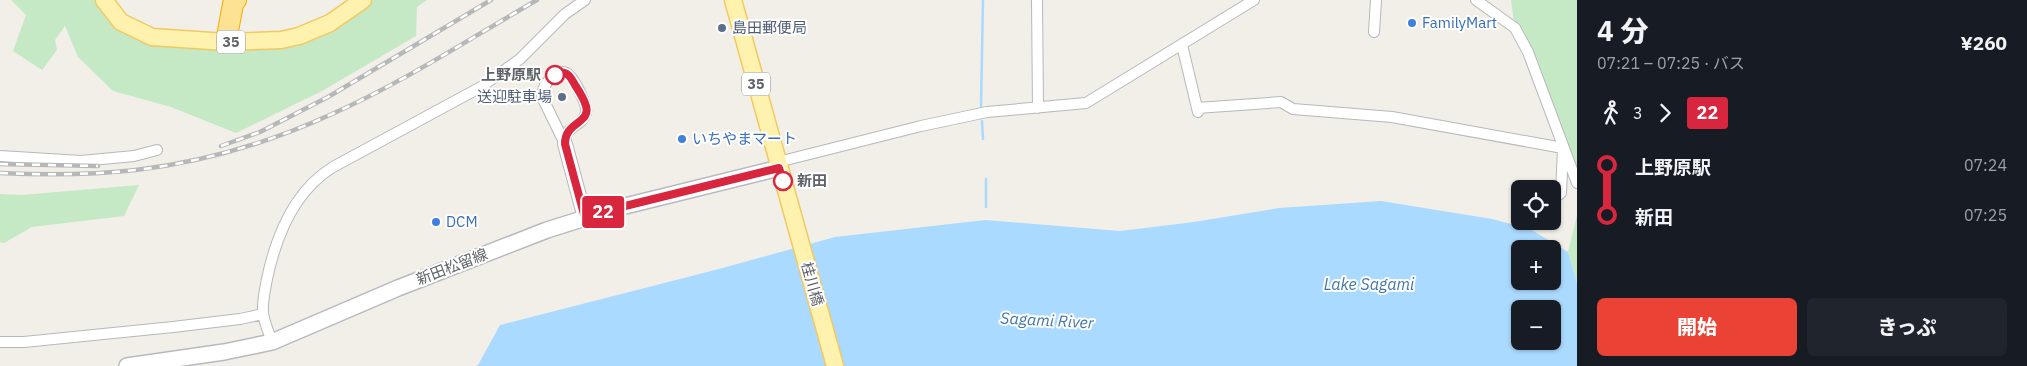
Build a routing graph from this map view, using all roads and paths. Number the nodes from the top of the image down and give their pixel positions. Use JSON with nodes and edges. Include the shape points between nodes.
{"nodes":[{"id":1,"x":104,"y":0,"type":"edge"},
{"id":2,"x":228,"y":0,"type":"edge"},
{"id":3,"x":236,"y":0,"type":"edge"},
{"id":4,"x":363,"y":0,"type":"edge"},
{"id":5,"x":584,"y":0,"type":"edge"},
{"id":6,"x":733,"y":0,"type":"edge"},
{"id":7,"x":1037,"y":0,"type":"edge"},
{"id":8,"x":1254,"y":0,"type":"edge"},
{"id":9,"x":1376,"y":0,"type":"edge"},
{"id":10,"x":1476,"y":0,"type":"edge"},
{"id":11,"x":1374,"y":32,"type":"dead end"},
{"id":12,"x":226,"y":42,"type":"junction"},
{"id":13,"x":1182,"y":45,"type":"junction"},
{"id":14,"x":1038,"y":108,"type":"junction"},
{"id":15,"x":565,"y":144,"type":"junction"},
{"id":16,"x":1563,"y":148,"type":"junction"},
{"id":17,"x":157,"y":150,"type":"dead end"},
{"id":18,"x":0,"y":156,"type":"edge"},
{"id":19,"x":779,"y":165,"type":"junction"},
{"id":20,"x":1577,"y":183,"type":"edge"},
{"id":21,"x":1561,"y":193,"type":"edge"},
{"id":22,"x":585,"y":218,"type":"junction"},
{"id":23,"x":263,"y":314,"type":"junction"},
{"id":24,"x":0,"y":342,"type":"edge"},
{"id":25,"x":272,"y":342,"type":"junction"},
{"id":26,"x":127,"y":366,"type":"edge"},
{"id":27,"x":835,"y":366,"type":"edge"}],
"edges":[{"from":1,"to":12,"type":"main road","number":"35","via":[[121,22],[152,37]]},
{"from":2,"to":12,"type":"highway","via":[[223,19]]},
{"from":3,"to":12,"type":"highway"},
{"from":4,"to":12,"type":"main road","number":"35","via":[[330,23],[299,36]]},
{"from":5,"to":23,"type":"street","via":[[565,14],[520,59],[481,87],[315,179],[305,190],[278,239],[264,293]]},
{"from":6,"to":19,"type":"main road","number":"35"},
{"from":7,"to":14,"type":"street"},
{"from":8,"to":13,"type":"street"},
{"from":9,"to":11,"type":"street"},
{"from":10,"to":16,"type":"street","via":[[1515,28],[1528,52]]},
{"from":13,"to":14,"type":"street","via":[[1086,103]]},
{"from":13,"to":16,"type":"street","via":[[1198,110],[1281,102],[1293,109],[1392,117]]},
{"from":14,"to":19,"type":"street","via":[[987,112],[922,126]]},
{"from":15,"to":15,"type":"street","via":[[542,97],[548,81],[558,72],[570,75],[586,104],[583,120],[568,130]]},
{"from":15,"to":22,"type":"street"},
{"from":16,"to":20,"type":"street"},
{"from":16,"to":21,"type":"street"},
{"from":17,"to":18,"type":"street","via":[[134,156],[80,161]]},
{"from":19,"to":22,"type":"main road","name":"新田松留線"},
{"from":19,"to":27,"type":"main road","name":"桂川橋","number":"35"},
{"from":22,"to":25,"type":"main road","name":"新田松留線","via":[[398,288]]},
{"from":23,"to":24,"type":"street","via":[[173,327]]},
{"from":23,"to":25,"type":"street"},
{"from":25,"to":26,"type":"main road","name":"新田松留線"}]}
